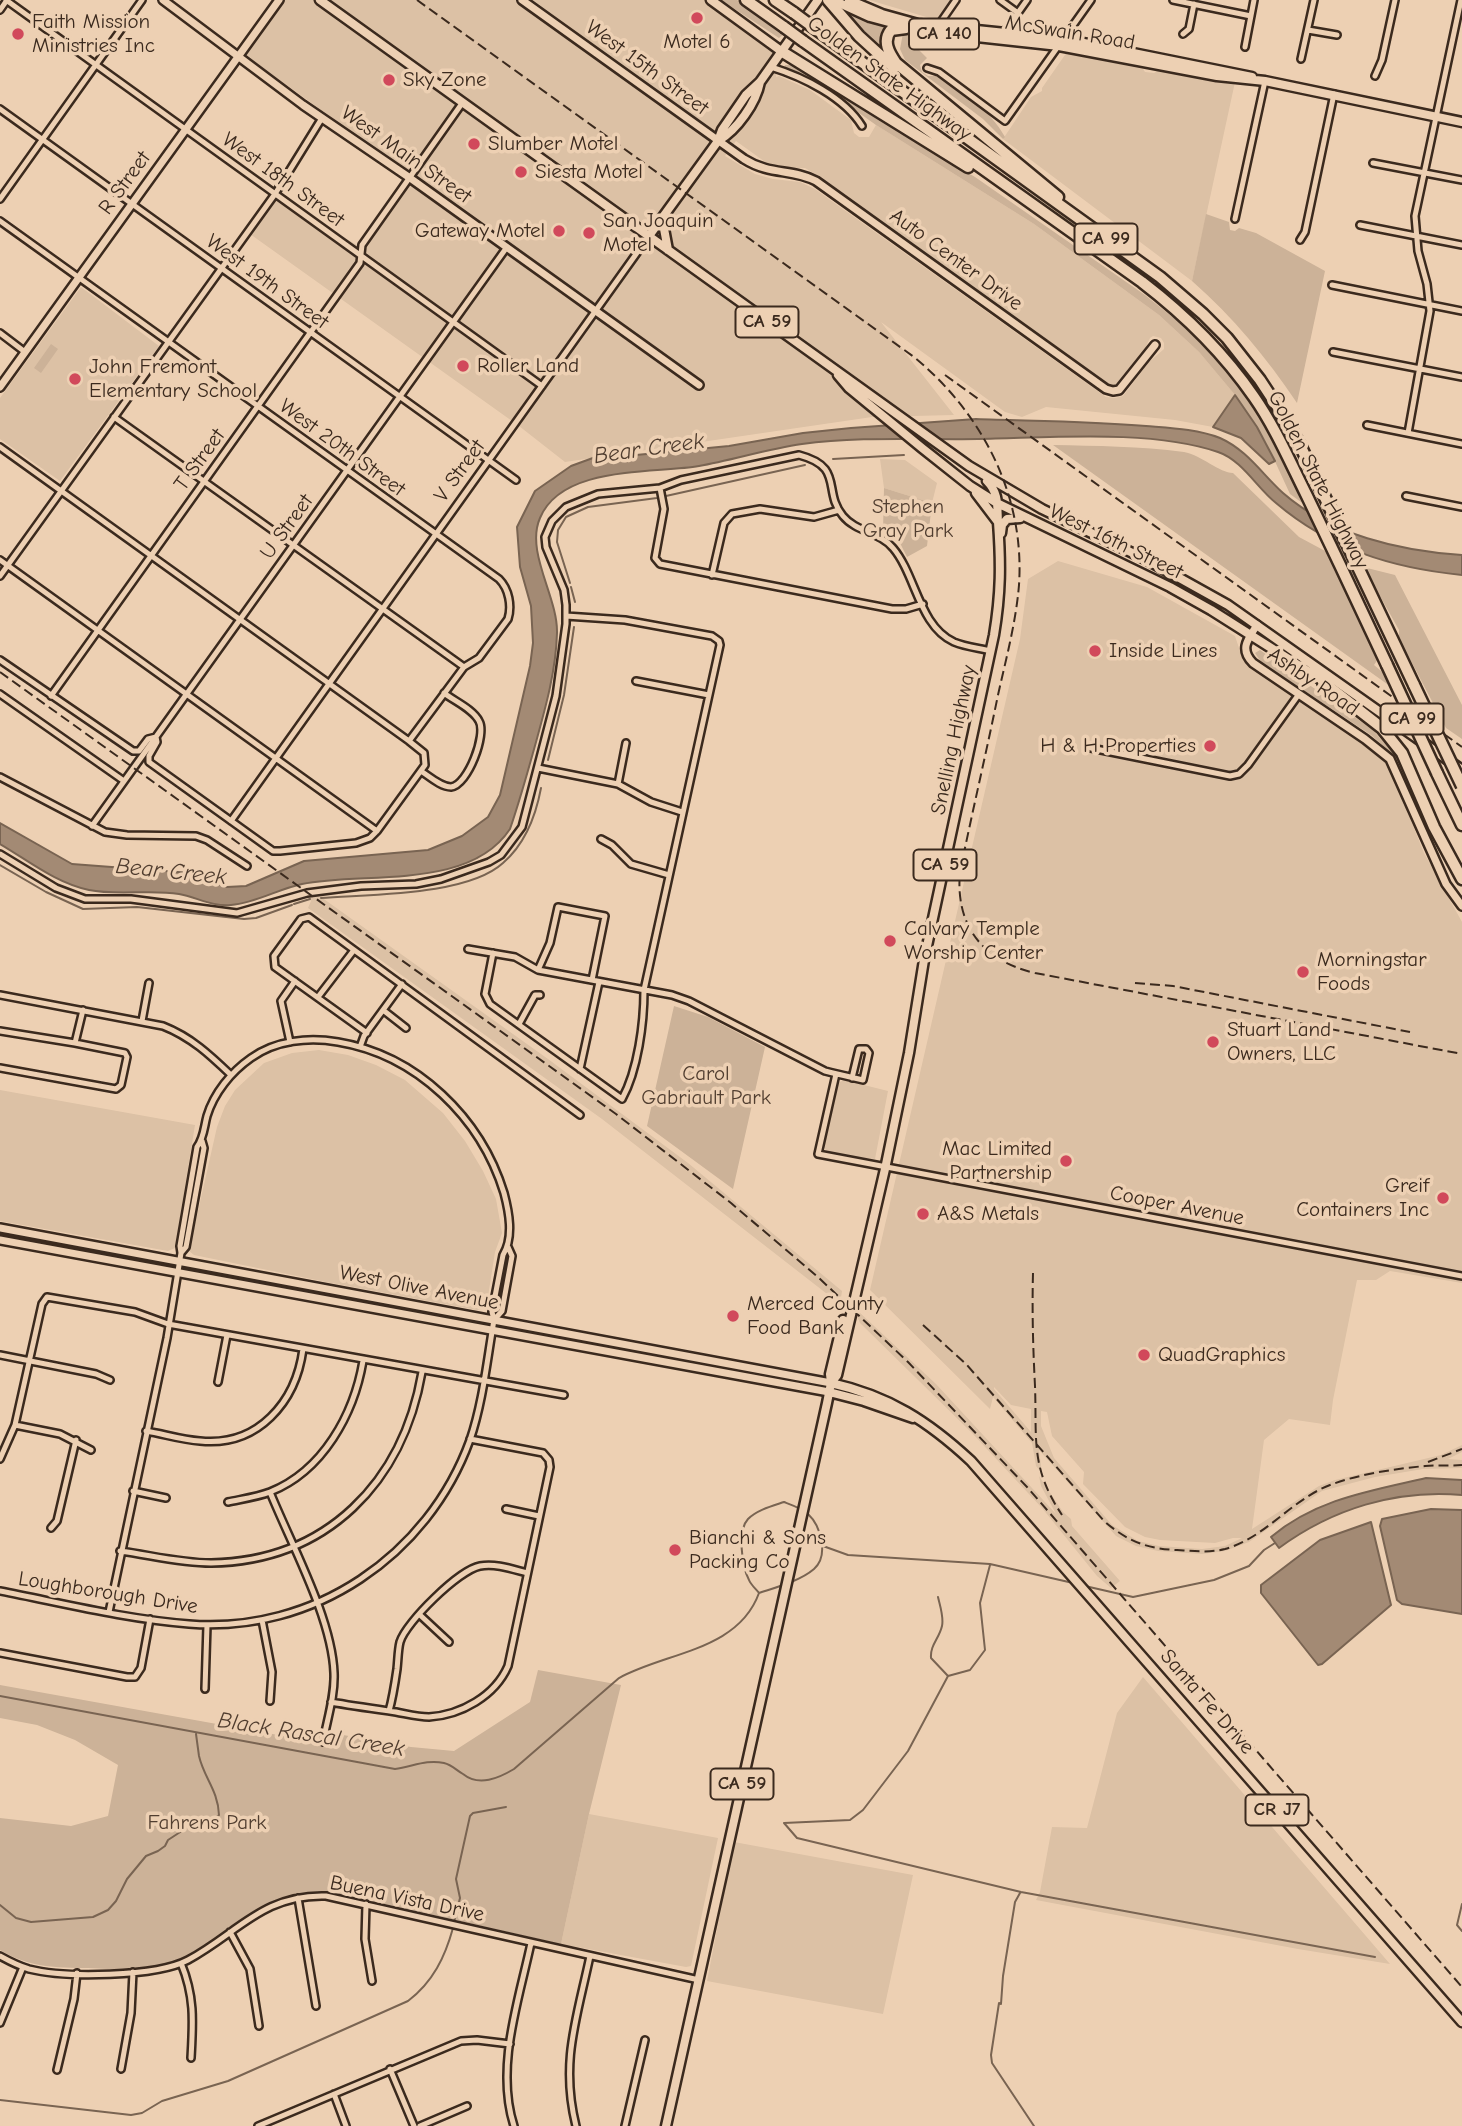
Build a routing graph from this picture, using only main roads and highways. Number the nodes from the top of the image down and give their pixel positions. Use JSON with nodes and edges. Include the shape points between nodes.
{"nodes":[{"id":1,"x":163,"y":0,"type":"edge"},
{"id":2,"x":279,"y":0,"type":"edge"},
{"id":3,"x":320,"y":0,"type":"edge"},
{"id":4,"x":522,"y":0,"type":"edge"},
{"id":5,"x":711,"y":0,"type":"edge"},
{"id":6,"x":746,"y":0,"type":"edge"},
{"id":7,"x":775,"y":0,"type":"edge"},
{"id":8,"x":818,"y":0,"type":"edge"},
{"id":9,"x":831,"y":0,"type":"edge"},
{"id":10,"x":849,"y":0,"type":"edge"},
{"id":11,"x":906,"y":27,"type":"junction"},
{"id":12,"x":986,"y":30,"type":"junction"},
{"id":13,"x":964,"y":36,"type":"junction"},
{"id":14,"x":1062,"y":42,"type":"junction"},
{"id":15,"x":779,"y":50,"type":"junction"},
{"id":16,"x":239,"y":55,"type":"junction"},
{"id":17,"x":1462,"y":122,"type":"edge"},
{"id":18,"x":984,"y":136,"type":"junction"},
{"id":19,"x":718,"y":141,"type":"junction"},
{"id":20,"x":662,"y":218,"type":"junction"},
{"id":21,"x":1058,"y":225,"type":"junction"},
{"id":22,"x":1101,"y":235,"type":"junction"},
{"id":23,"x":649,"y":236,"type":"junction"},
{"id":24,"x":668,"y":250,"type":"junction"},
{"id":25,"x":1155,"y":345,"type":"dead end"},
{"id":26,"x":836,"y":372,"type":"junction"},
{"id":27,"x":699,"y":385,"type":"dead end"},
{"id":28,"x":0,"y":387,"type":"edge"},
{"id":29,"x":969,"y":466,"type":"junction"},
{"id":30,"x":970,"y":486,"type":"junction"},
{"id":31,"x":997,"y":501,"type":"junction"},
{"id":32,"x":1024,"y":518,"type":"junction"},
{"id":33,"x":998,"y":523,"type":"junction"},
{"id":34,"x":1069,"y":523,"type":"junction"},
{"id":35,"x":1000,"y":542,"type":"junction"},
{"id":36,"x":1257,"y":625,"type":"junction"},
{"id":37,"x":1250,"y":635,"type":"junction"},
{"id":38,"x":1323,"y":682,"type":"junction"},
{"id":39,"x":1397,"y":724,"type":"junction"},
{"id":40,"x":1462,"y":770,"type":"edge"},
{"id":41,"x":1462,"y":786,"type":"edge"},
{"id":42,"x":1462,"y":825,"type":"edge"},
{"id":43,"x":1462,"y":879,"type":"edge"},
{"id":44,"x":1462,"y":906,"type":"edge"},
{"id":45,"x":0,"y":1228,"type":"edge"},
{"id":46,"x":0,"y":1240,"type":"edge"},
{"id":47,"x":686,"y":1356,"type":"junction"},
{"id":48,"x":649,"y":1360,"type":"junction"},
{"id":49,"x":830,"y":1387,"type":"junction"},
{"id":50,"x":1462,"y":2022,"type":"edge"},
{"id":51,"x":666,"y":2126,"type":"edge"}],
"edges":[{"from":1,"to":16,"type":"main road","name":"West Main Street"},
{"from":2,"to":16,"type":"main road","name":"R Street"},
{"from":3,"to":23,"type":"main road","name":"West 16th Street"},
{"from":4,"to":19,"type":"main road","name":"West 15th Street"},
{"from":5,"to":15,"type":"main road"},
{"from":6,"to":21,"type":"highway","name":"Golden State Highway","number":"CA 99","bridge":true},
{"from":7,"to":22,"type":"highway","name":"Golden State Highway","number":"CA 99","bridge":true},
{"from":8,"to":15,"type":"main road","name":"V Street"},
{"from":9,"to":11,"type":"main road","name":"McSwain Road","number":"CA 140"},
{"from":9,"to":18,"type":"highway","via":[[859,36],[896,70]]},
{"from":10,"to":12,"type":"main road","name":"McSwain Road","number":"CA 140","via":[[898,19]]},
{"from":11,"to":13,"type":"main road","name":"McSwain Road","number":"CA 140"},
{"from":11,"to":18,"type":"highway","via":[[888,32],[891,56]]},
{"from":12,"to":13,"type":"main road"},
{"from":12,"to":14,"type":"main road","name":"McSwain Road","number":"CA 140"},
{"from":13,"to":14,"type":"main road","name":"McSwain Road","number":"CA 140"},
{"from":14,"to":17,"type":"main road","name":"McSwain Road","number":"CA 140"},
{"from":15,"to":19,"type":"main road","name":"V Street","via":[[754,100],[728,135]]},
{"from":15,"to":21,"type":"highway"},
{"from":16,"to":27,"type":"main road","name":"West Main Street"},
{"from":16,"to":28,"type":"main road","name":"R Street"},
{"from":18,"to":22,"type":"highway"},
{"from":19,"to":20,"type":"main road","name":"V Street"},
{"from":19,"to":25,"type":"main road","name":"Auto Center Drive","via":[[764,170],[816,181],[1106,389],[1119,390]]},
{"from":20,"to":23,"type":"main road","name":"V Street"},
{"from":20,"to":24,"type":"main road"},
{"from":21,"to":42,"type":"highway","name":"Golden State Highway","number":"CA 99","bridge":true,"via":[[1168,302],[1207,338],[1255,398],[1340,564]]},
{"from":22,"to":41,"type":"highway","name":"Golden State Highway","number":"CA 99","bridge":true,"via":[[1187,299],[1239,352],[1281,412]]},
{"from":23,"to":24,"type":"main road","name":"West 16th Street","number":"CA 59"},
{"from":24,"to":26,"type":"main road","name":"West 16th Street","number":"CA 59"},
{"from":26,"to":29,"type":"main road","name":"West 16th Street","number":"CA 59"},
{"from":26,"to":30,"type":"main road","name":"West 16th Street","number":"CA 59","via":[[849,388]]},
{"from":29,"to":31,"type":"main road","number":"CA 59","via":[[989,483]]},
{"from":29,"to":34,"type":"main road","name":"West 16th Street"},
{"from":30,"to":31,"type":"main road","name":"West 16th Street"},
{"from":30,"to":33,"type":"main road","number":"CA 59"},
{"from":31,"to":32,"type":"main road","name":"West 16th Street"},
{"from":31,"to":33,"type":"main road","name":"Snelling Highway","number":"CA 59"},
{"from":31,"to":34,"type":"main road","via":[[1009,496]]},
{"from":32,"to":35,"type":"main road","via":[[1010,517],[1004,522]]},
{"from":32,"to":37,"type":"main road","name":"West 16th Street","via":[[1170,587]]},
{"from":33,"to":35,"type":"main road","name":"Snelling Highway","number":"CA 59"},
{"from":34,"to":36,"type":"main road","name":"West 16th Street","via":[[1188,582]]},
{"from":35,"to":49,"type":"main road","name":"Snelling Highway","number":"CA 59","via":[[1001,592],[991,651],[923,968],[886,1169],[837,1375]]},
{"from":36,"to":37,"type":"main road","name":"Ashby Road"},
{"from":36,"to":39,"type":"main road","name":"West 16th Street"},
{"from":37,"to":38,"type":"main road","name":"West 16th Street"},
{"from":37,"to":44,"type":"main road","name":"Ashby Road","via":[[1245,647],[1248,658],[1390,759],[1446,884]]},
{"from":38,"to":39,"type":"main road","name":"West 16th Street"},
{"from":38,"to":43,"type":"highway","via":[[1382,728],[1398,747]]},
{"from":39,"to":40,"type":"main road","name":"West 16th Street"},
{"from":45,"to":47,"type":"main road","name":"West Olive Avenue","via":[[180,1257]]},
{"from":46,"to":48,"type":"main road","name":"West Olive Avenue"},
{"from":47,"to":48,"type":"main road","via":[[655,1355]]},
{"from":47,"to":49,"type":"main road","name":"West Olive Avenue"},
{"from":48,"to":49,"type":"main road","name":"West Olive Avenue"},
{"from":49,"to":50,"type":"main road","name":"Santa Fe Drive","number":"CR J7","via":[[903,1408],[971,1461]]},
{"from":49,"to":51,"type":"main road","number":"CA 59"}]}
